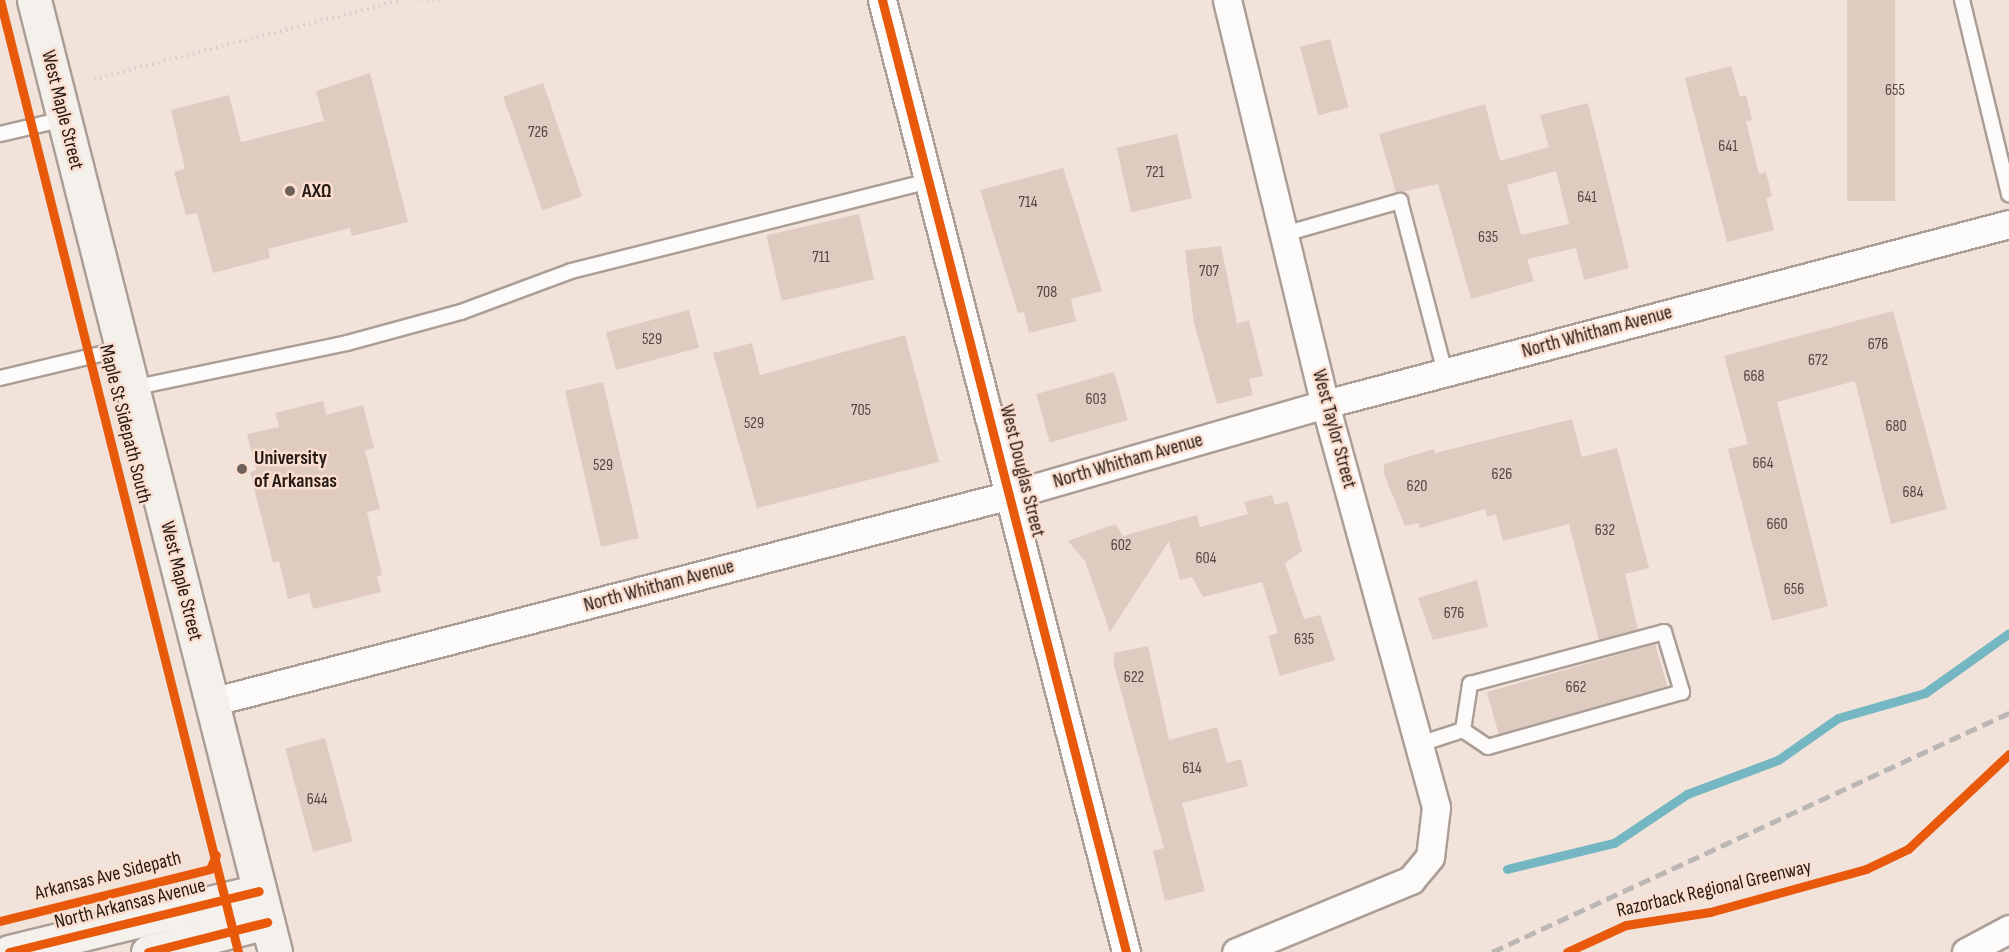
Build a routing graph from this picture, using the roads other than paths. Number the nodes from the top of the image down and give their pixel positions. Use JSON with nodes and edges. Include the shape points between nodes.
{"nodes":[{"id":1,"x":34,"y":0,"type":"edge"},
{"id":2,"x":882,"y":0,"type":"edge"},
{"id":3,"x":1227,"y":0,"type":"edge"},
{"id":4,"x":1962,"y":0,"type":"edge"},
{"id":5,"x":64,"y":118,"type":"junction"},
{"id":6,"x":0,"y":134,"type":"edge"},
{"id":7,"x":929,"y":181,"type":"junction"},
{"id":8,"x":2009,"y":194,"type":"edge"},
{"id":9,"x":2009,"y":224,"type":"edge"},
{"id":10,"x":1284,"y":234,"type":"junction"},
{"id":11,"x":122,"y":349,"type":"junction"},
{"id":12,"x":1445,"y":372,"type":"junction"},
{"id":13,"x":0,"y":378,"type":"edge"},
{"id":14,"x":132,"y":388,"type":"junction"},
{"id":15,"x":1326,"y":404,"type":"junction"},
{"id":16,"x":1010,"y":495,"type":"junction"},
{"id":17,"x":211,"y":702,"type":"junction"},
{"id":18,"x":1463,"y":730,"type":"junction"},
{"id":19,"x":1423,"y":743,"type":"junction"},
{"id":20,"x":259,"y":891,"type":"junction"},
{"id":21,"x":2009,"y":929,"type":"edge"},
{"id":22,"x":271,"y":937,"type":"edge"},
{"id":23,"x":9,"y":952,"type":"edge"},
{"id":24,"x":148,"y":952,"type":"edge"},
{"id":25,"x":1126,"y":952,"type":"edge"},
{"id":26,"x":1236,"y":952,"type":"edge"},
{"id":27,"x":1966,"y":952,"type":"edge"}],
"edges":[{"from":1,"to":5,"type":"street","name":"West Maple Street"},
{"from":2,"to":7,"type":"street","name":"West Douglas Street"},
{"from":3,"to":10,"type":"street","name":"West Taylor Street"},
{"from":4,"to":8,"type":"lane"},
{"from":5,"to":6,"type":"lane"},
{"from":5,"to":11,"type":"street","name":"West Maple Street"},
{"from":7,"to":14,"type":"lane","via":[[572,271],[461,312],[347,343]]},
{"from":7,"to":16,"type":"street","name":"West Douglas Street"},
{"from":9,"to":12,"type":"street","name":"North Whitham Avenue"},
{"from":10,"to":12,"type":"lane","via":[[1400,201]]},
{"from":10,"to":15,"type":"street","name":"West Taylor Street"},
{"from":11,"to":13,"type":"lane"},
{"from":11,"to":14,"type":"street","name":"West Maple Street"},
{"from":12,"to":15,"type":"street","name":"North Whitham Avenue"},
{"from":14,"to":17,"type":"street","name":"West Maple Street"},
{"from":15,"to":16,"type":"street","name":"North Whitham Avenue"},
{"from":15,"to":19,"type":"street","name":"West Taylor Street"},
{"from":16,"to":17,"type":"street","name":"North Whitham Avenue"},
{"from":16,"to":25,"type":"street","name":"West Douglas Street"},
{"from":17,"to":20,"type":"street","name":"West Maple Street"},
{"from":18,"to":18,"type":"lane","via":[[1488,747],[1682,692],[1664,632],[1470,684]]},
{"from":18,"to":19,"type":"lane"},
{"from":19,"to":26,"type":"street","name":"West Taylor Street","via":[[1436,807],[1430,857],[1411,879]]},
{"from":20,"to":22,"type":"street","name":"West Maple Street"},
{"from":20,"to":23,"type":"street","name":"North Arkansas Avenue"},
{"from":21,"to":27,"type":"street"},
{"from":22,"to":24,"type":"street"}]}
